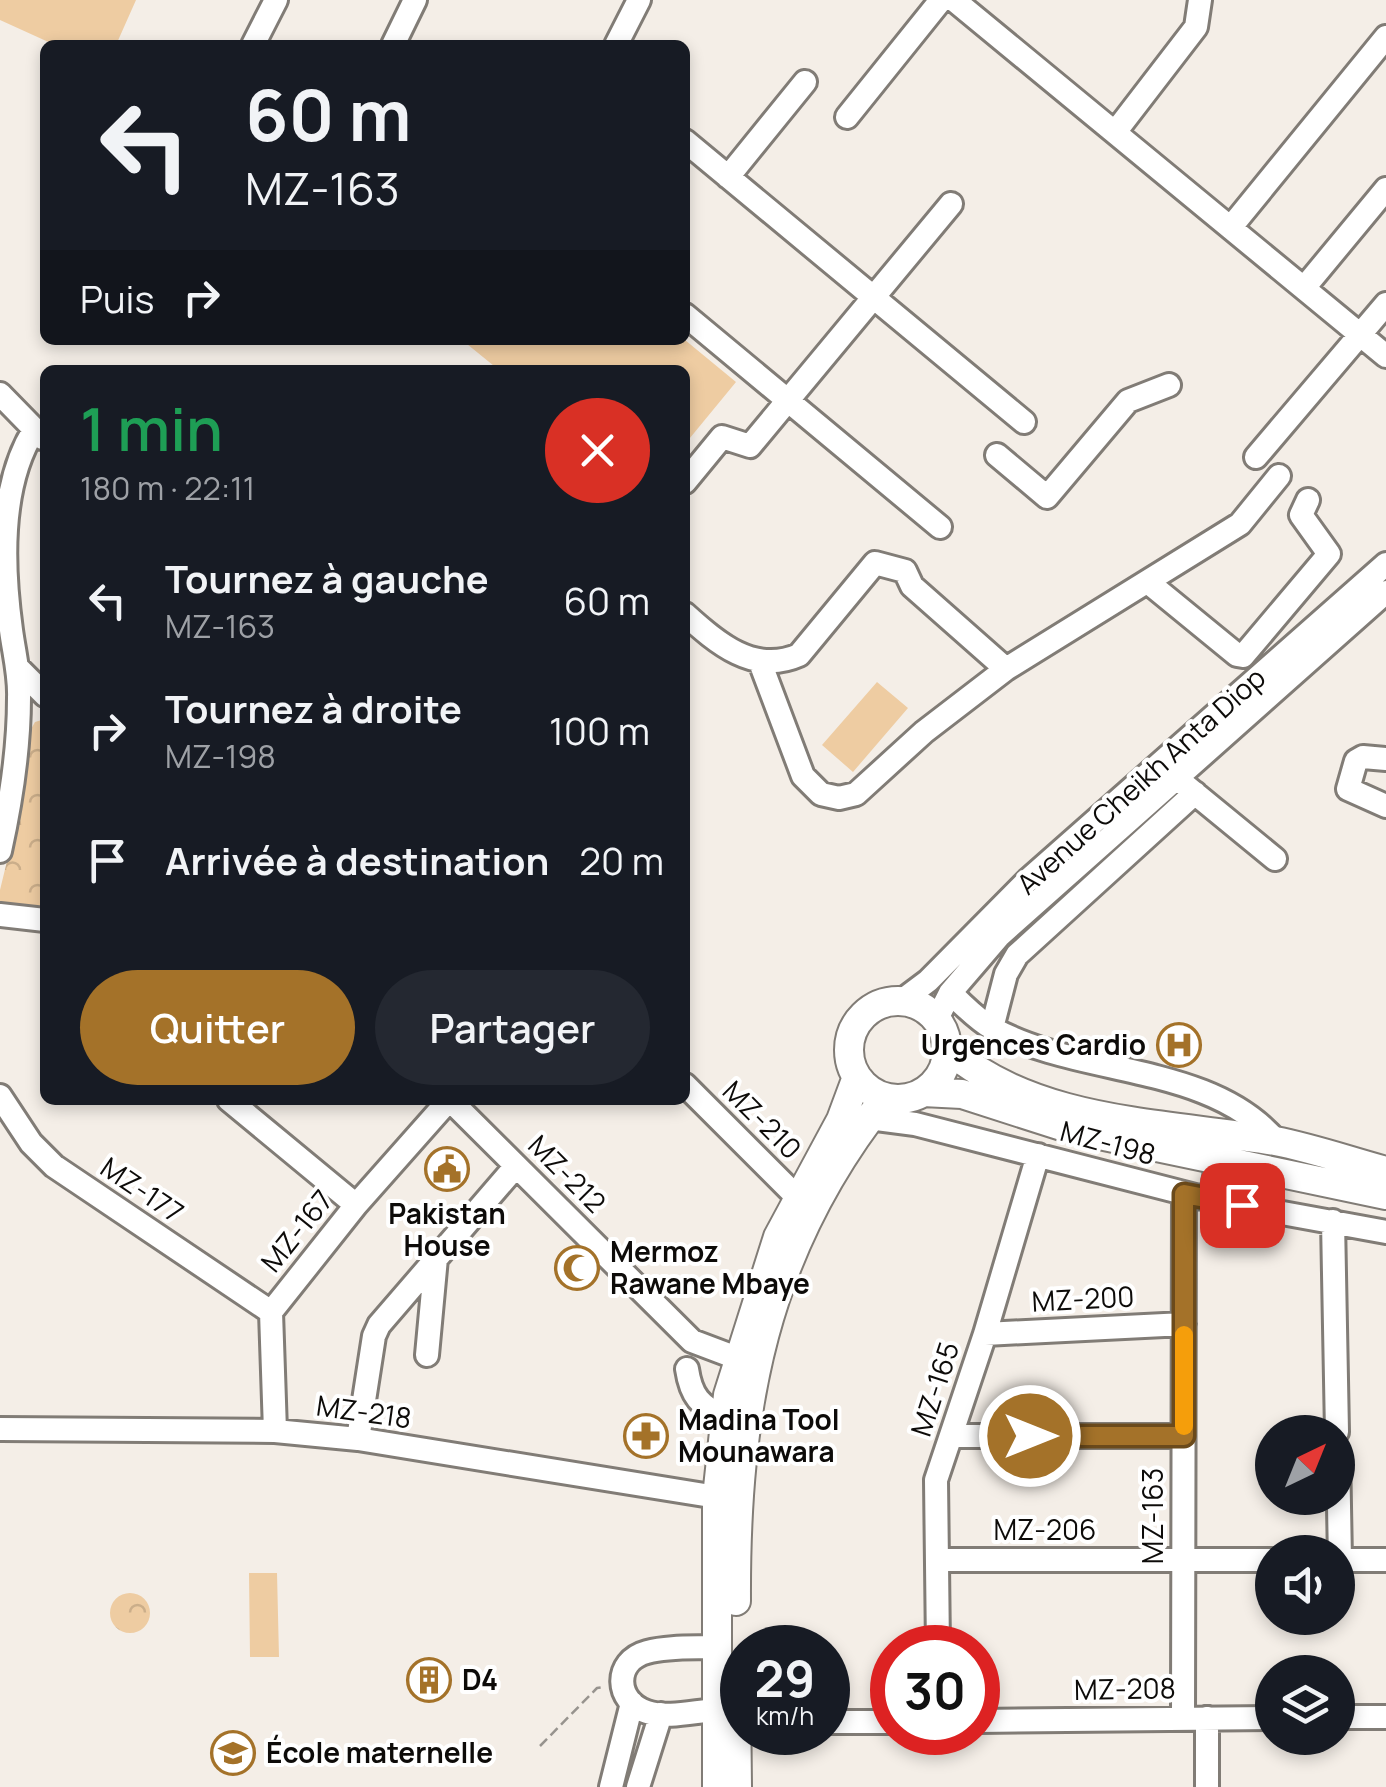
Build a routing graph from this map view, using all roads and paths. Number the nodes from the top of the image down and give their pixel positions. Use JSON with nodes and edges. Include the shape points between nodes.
{"nodes":[{"id":1,"x":276,"y":0,"type":"edge"},
{"id":2,"x":415,"y":0,"type":"edge"},
{"id":3,"x":639,"y":0,"type":"edge"},
{"id":4,"x":941,"y":0,"type":"edge"},
{"id":5,"x":954,"y":0,"type":"edge"},
{"id":6,"x":1200,"y":0,"type":"edge"},
{"id":7,"x":1386,"y":37,"type":"edge"},
{"id":8,"x":256,"y":40,"type":"edge"},
{"id":9,"x":395,"y":40,"type":"edge"},
{"id":10,"x":619,"y":40,"type":"edge"},
{"id":11,"x":805,"y":82,"type":"dead end"},
{"id":12,"x":847,"y":117,"type":"dead end"},
{"id":13,"x":1116,"y":131,"type":"junction"},
{"id":14,"x":690,"y":145,"type":"edge"},
{"id":15,"x":728,"y":176,"type":"junction"},
{"id":16,"x":1386,"y":189,"type":"edge"},
{"id":17,"x":951,"y":204,"type":"dead end"},
{"id":18,"x":1231,"y":227,"type":"junction"},
{"id":19,"x":1304,"y":288,"type":"junction"},
{"id":20,"x":874,"y":298,"type":"junction"},
{"id":21,"x":1386,"y":304,"type":"edge"},
{"id":22,"x":690,"y":318,"type":"edge"},
{"id":23,"x":1360,"y":334,"type":"junction"},
{"id":24,"x":1386,"y":356,"type":"edge"},
{"id":25,"x":1169,"y":385,"type":"dead end"},
{"id":26,"x":0,"y":394,"type":"edge"},
{"id":27,"x":789,"y":401,"type":"junction"},
{"id":28,"x":1024,"y":422,"type":"dead end"},
{"id":29,"x":40,"y":435,"type":"edge"},
{"id":30,"x":997,"y":455,"type":"dead end"},
{"id":31,"x":1256,"y":457,"type":"dead end"},
{"id":32,"x":690,"y":476,"type":"edge"},
{"id":33,"x":1279,"y":476,"type":"dead end"},
{"id":34,"x":1308,"y":500,"type":"dead end"},
{"id":35,"x":940,"y":526,"type":"dead end"},
{"id":36,"x":1386,"y":564,"type":"edge"},
{"id":37,"x":1150,"y":583,"type":"junction"},
{"id":38,"x":1386,"y":592,"type":"edge"},
{"id":39,"x":690,"y":618,"type":"edge"},
{"id":40,"x":760,"y":662,"type":"junction"},
{"id":41,"x":18,"y":668,"type":"junction"},
{"id":42,"x":1006,"y":670,"type":"junction"},
{"id":43,"x":40,"y":690,"type":"edge"},
{"id":44,"x":1386,"y":758,"type":"edge"},
{"id":45,"x":1176,"y":778,"type":"junction"},
{"id":46,"x":1195,"y":793,"type":"junction"},
{"id":47,"x":1386,"y":806,"type":"edge"},
{"id":48,"x":0,"y":851,"type":"edge"},
{"id":49,"x":1275,"y":859,"type":"dead end"},
{"id":50,"x":0,"y":914,"type":"edge"},
{"id":51,"x":40,"y":919,"type":"edge"},
{"id":52,"x":950,"y":993,"type":"junction"},
{"id":53,"x":900,"y":1002,"type":"junction"},
{"id":54,"x":936,"y":1020,"type":"junction"},
{"id":55,"x":992,"y":1028,"type":"junction"},
{"id":56,"x":947,"y":1048,"type":"junction"},
{"id":57,"x":857,"y":1077,"type":"junction"},
{"id":58,"x":690,"y":1090,"type":"edge"},
{"id":59,"x":923,"y":1092,"type":"junction"},
{"id":60,"x":0,"y":1096,"type":"edge"},
{"id":61,"x":234,"y":1105,"type":"edge"},
{"id":62,"x":445,"y":1105,"type":"edge"},
{"id":63,"x":454,"y":1105,"type":"edge"},
{"id":64,"x":878,"y":1108,"type":"junction"},
{"id":65,"x":1277,"y":1142,"type":"junction"},
{"id":66,"x":1038,"y":1155,"type":"junction"},
{"id":67,"x":1218,"y":1159,"type":"junction"},
{"id":68,"x":516,"y":1166,"type":"junction"},
{"id":69,"x":1386,"y":1171,"type":"edge"},
{"id":70,"x":1184,"y":1194,"type":"junction"},
{"id":71,"x":1386,"y":1195,"type":"edge"},
{"id":72,"x":798,"y":1197,"type":"junction"},
{"id":73,"x":1211,"y":1200,"type":"junction"},
{"id":74,"x":356,"y":1204,"type":"junction"},
{"id":75,"x":1333,"y":1221,"type":"junction"},
{"id":76,"x":1386,"y":1232,"type":"edge"},
{"id":77,"x":436,"y":1258,"type":"junction"},
{"id":78,"x":271,"y":1312,"type":"junction"},
{"id":79,"x":1184,"y":1324,"type":"junction"},
{"id":80,"x":985,"y":1334,"type":"junction"},
{"id":81,"x":427,"y":1355,"type":"dead end"},
{"id":82,"x":738,"y":1358,"type":"junction"},
{"id":83,"x":687,"y":1370,"type":"dead end"},
{"id":84,"x":1337,"y":1415,"type":"edge"},
{"id":85,"x":724,"y":1417,"type":"junction"},
{"id":86,"x":0,"y":1430,"type":"edge"},
{"id":87,"x":275,"y":1431,"type":"junction"},
{"id":88,"x":952,"y":1436,"type":"junction"},
{"id":89,"x":1184,"y":1436,"type":"junction"},
{"id":90,"x":358,"y":1440,"type":"junction"},
{"id":91,"x":716,"y":1497,"type":"junction"},
{"id":92,"x":937,"y":1560,"type":"junction"},
{"id":93,"x":1183,"y":1560,"type":"junction"},
{"id":94,"x":1255,"y":1560,"type":"edge"},
{"id":95,"x":1355,"y":1560,"type":"edge"},
{"id":96,"x":1386,"y":1560,"type":"edge"},
{"id":97,"x":734,"y":1625,"type":"edge"},
{"id":98,"x":938,"y":1625,"type":"edge"},
{"id":99,"x":717,"y":1647,"type":"junction"},
{"id":100,"x":720,"y":1661,"type":"edge"},
{"id":101,"x":627,"y":1694,"type":"junction"},
{"id":102,"x":661,"y":1714,"type":"junction"},
{"id":103,"x":720,"y":1717,"type":"edge"},
{"id":104,"x":1355,"y":1717,"type":"edge"},
{"id":105,"x":1386,"y":1717,"type":"edge"},
{"id":106,"x":1207,"y":1718,"type":"junction"},
{"id":107,"x":1255,"y":1718,"type":"edge"},
{"id":108,"x":1182,"y":1719,"type":"junction"},
{"id":109,"x":1000,"y":1721,"type":"edge"},
{"id":110,"x":540,"y":1746,"type":"dead end"},
{"id":111,"x":724,"y":1755,"type":"edge"},
{"id":112,"x":735,"y":1755,"type":"edge"},
{"id":113,"x":611,"y":1787,"type":"edge"},
{"id":114,"x":638,"y":1787,"type":"edge"},
{"id":115,"x":717,"y":1787,"type":"edge"},
{"id":116,"x":738,"y":1787,"type":"edge"},
{"id":117,"x":1207,"y":1787,"type":"edge"}],
"edges":[{"from":1,"to":8,"type":"street"},
{"from":2,"to":9,"type":"street"},
{"from":3,"to":10,"type":"street"},
{"from":4,"to":12,"type":"street"},
{"from":5,"to":13,"type":"street"},
{"from":6,"to":13,"type":"street","via":[[1196,26]]},
{"from":7,"to":18,"type":"street"},
{"from":11,"to":15,"type":"street"},
{"from":13,"to":18,"type":"street"},
{"from":14,"to":15,"type":"street"},
{"from":15,"to":20,"type":"street"},
{"from":16,"to":19,"type":"street"},
{"from":17,"to":20,"type":"street"},
{"from":18,"to":19,"type":"street"},
{"from":19,"to":23,"type":"street"},
{"from":20,"to":27,"type":"street"},
{"from":20,"to":28,"type":"street"},
{"from":21,"to":23,"type":"street"},
{"from":22,"to":27,"type":"street"},
{"from":23,"to":24,"type":"street"},
{"from":23,"to":31,"type":"street"},
{"from":25,"to":30,"type":"street","via":[[1128,401],[1047,497]]},
{"from":26,"to":29,"type":"street"},
{"from":27,"to":32,"type":"street","via":[[750,446],[722,437]]},
{"from":27,"to":35,"type":"street"},
{"from":29,"to":41,"type":"street","via":[[14,458],[8,483],[4,536]]},
{"from":33,"to":37,"type":"street","via":[[1240,524]]},
{"from":34,"to":37,"type":"street","via":[[1301,515],[1329,554],[1243,656]]},
{"from":36,"to":53,"type":"street","name":"Avenue Cheikh Anta Diop"},
{"from":37,"to":42,"type":"street"},
{"from":38,"to":45,"type":"street","name":"Avenue Cheikh Anta Diop"},
{"from":39,"to":40,"type":"street","via":[[735,653]]},
{"from":40,"to":42,"type":"street","via":[[799,655],[875,564],[905,571],[912,586]]},
{"from":40,"to":42,"type":"street","via":[[802,776],[838,798],[856,794]]},
{"from":41,"to":43,"type":"street"},
{"from":41,"to":48,"type":"street","via":[[15,770]]},
{"from":44,"to":47,"type":"street","via":[[1356,761],[1348,789]]},
{"from":45,"to":46,"type":"street"},
{"from":45,"to":52,"type":"street","name":"Avenue Cheikh Anta Diop","via":[[999,936]]},
{"from":46,"to":49,"type":"street"},
{"from":46,"to":55,"type":"street","via":[[1017,955]]},
{"from":50,"to":51,"type":"street"},
{"from":52,"to":54,"type":"street","name":"Avenue Cheikh Anta Diop"},
{"from":52,"to":55,"type":"street"},
{"from":53,"to":54,"type":"main road"},
{"from":53,"to":57,"type":"main road","via":[[871,1010],[852,1033]]},
{"from":54,"to":56,"type":"main road"},
{"from":55,"to":65,"type":"street","via":[[1216,1097],[1264,1126]]},
{"from":56,"to":59,"type":"main road","via":[[941,1074]]},
{"from":56,"to":65,"type":"main road","via":[[985,1077],[1095,1115]]},
{"from":57,"to":64,"type":"main road"},
{"from":57,"to":72,"type":"main road"},
{"from":58,"to":72,"type":"street","name":"MZ-210"},
{"from":59,"to":64,"type":"main road"},
{"from":59,"to":67,"type":"main road","via":[[962,1094],[1070,1130]]},
{"from":60,"to":78,"type":"street","name":"MZ-177","via":[[54,1166]]},
{"from":61,"to":74,"type":"street"},
{"from":62,"to":74,"type":"street","name":"MZ-167"},
{"from":63,"to":68,"type":"street","name":"MZ-212"},
{"from":64,"to":66,"type":"street","name":"MZ-198"},
{"from":64,"to":97,"type":"main road","via":[[806,1220],[753,1372],[738,1480]]},
{"from":65,"to":69,"type":"main road"},
{"from":66,"to":70,"type":"street","name":"MZ-198"},
{"from":66,"to":80,"type":"street","name":"MZ-165"},
{"from":67,"to":71,"type":"main road"},
{"from":67,"to":73,"type":"street"},
{"from":68,"to":77,"type":"street"},
{"from":68,"to":82,"type":"street","name":"MZ-212","via":[[692,1341]]},
{"from":70,"to":73,"type":"street","name":"MZ-198"},
{"from":70,"to":79,"type":"street","name":"MZ-163"},
{"from":72,"to":82,"type":"main road"},
{"from":73,"to":75,"type":"street","name":"MZ-198"},
{"from":74,"to":78,"type":"street","name":"MZ-167"},
{"from":75,"to":76,"type":"street","name":"MZ-198"},
{"from":75,"to":84,"type":"street"},
{"from":77,"to":81,"type":"street"},
{"from":77,"to":90,"type":"street","via":[[374,1336]]},
{"from":78,"to":87,"type":"street","name":"MZ-167"},
{"from":79,"to":80,"type":"street","name":"MZ-200"},
{"from":79,"to":89,"type":"street","name":"MZ-163"},
{"from":80,"to":88,"type":"street","name":"MZ-165"},
{"from":82,"to":85,"type":"main road"},
{"from":83,"to":85,"type":"street","via":[[692,1394]]},
{"from":85,"to":91,"type":"main road"},
{"from":86,"to":87,"type":"street","name":"MZ-218"},
{"from":87,"to":90,"type":"street","name":"MZ-218"},
{"from":88,"to":89,"type":"street"},
{"from":88,"to":92,"type":"street","name":"MZ-165","via":[[936,1480]]},
{"from":89,"to":93,"type":"street","name":"MZ-163"},
{"from":90,"to":91,"type":"street","name":"MZ-218"},
{"from":91,"to":99,"type":"main road"},
{"from":92,"to":93,"type":"street","name":"MZ-206"},
{"from":92,"to":98,"type":"street","name":"MZ-165"},
{"from":93,"to":94,"type":"street","name":"MZ-206"},
{"from":93,"to":108,"type":"street","name":"MZ-163"},
{"from":95,"to":96,"type":"street"},
{"from":99,"to":100,"type":"main road"},
{"from":99,"to":101,"type":"street","via":[[634,1657],[624,1666]]},
{"from":101,"to":102,"type":"street","via":[[646,1712]]},
{"from":101,"to":110,"type":"path","via":[[598,1688]]},
{"from":101,"to":113,"type":"street"},
{"from":102,"to":103,"type":"street"},
{"from":102,"to":114,"type":"street"},
{"from":104,"to":105,"type":"street"},
{"from":106,"to":107,"type":"street","name":"MZ-208"},
{"from":106,"to":108,"type":"street","name":"MZ-208"},
{"from":106,"to":117,"type":"street"},
{"from":108,"to":109,"type":"street","name":"MZ-208"},
{"from":111,"to":115,"type":"main road"},
{"from":112,"to":116,"type":"main road"}]}
